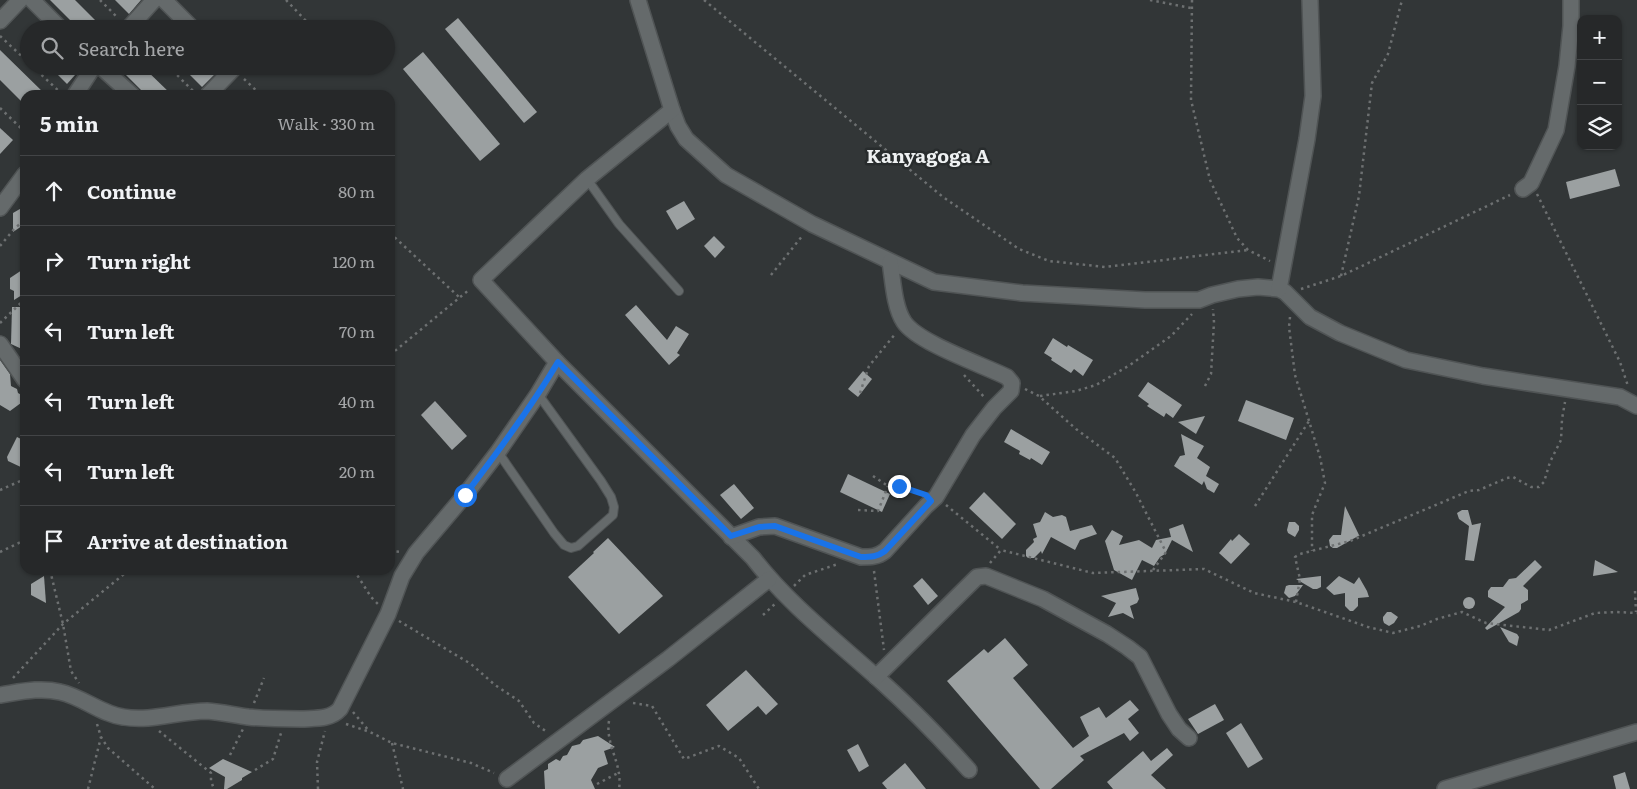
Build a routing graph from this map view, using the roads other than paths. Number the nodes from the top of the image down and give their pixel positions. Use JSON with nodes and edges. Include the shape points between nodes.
{"nodes":[{"id":1,"x":20,"y":0,"type":"edge"},
{"id":2,"x":32,"y":0,"type":"edge"},
{"id":3,"x":154,"y":0,"type":"edge"},
{"id":4,"x":164,"y":0,"type":"edge"},
{"id":5,"x":638,"y":0,"type":"edge"},
{"id":6,"x":1310,"y":0,"type":"edge"},
{"id":7,"x":1571,"y":0,"type":"edge"},
{"id":8,"x":0,"y":20,"type":"edge"},
{"id":9,"x":52,"y":20,"type":"edge"},
{"id":10,"x":135,"y":20,"type":"edge"},
{"id":11,"x":184,"y":20,"type":"edge"},
{"id":12,"x":88,"y":75,"type":"edge"},
{"id":13,"x":110,"y":75,"type":"edge"},
{"id":14,"x":226,"y":75,"type":"edge"},
{"id":15,"x":78,"y":90,"type":"edge"},
{"id":16,"x":126,"y":90,"type":"edge"},
{"id":17,"x":212,"y":90,"type":"edge"},
{"id":18,"x":672,"y":110,"type":"junction"},
{"id":19,"x":587,"y":179,"type":"junction"},
{"id":20,"x":20,"y":181,"type":"edge"},
{"id":21,"x":1527,"y":186,"type":"road end"},
{"id":22,"x":0,"y":208,"type":"edge"},
{"id":23,"x":890,"y":262,"type":"junction"},
{"id":24,"x":680,"y":291,"type":"dead end"},
{"id":25,"x":1285,"y":293,"type":"junction"},
{"id":26,"x":0,"y":344,"type":"edge"},
{"id":27,"x":558,"y":362,"type":"junction"},
{"id":28,"x":20,"y":373,"type":"edge"},
{"id":29,"x":538,"y":394,"type":"junction"},
{"id":30,"x":1636,"y":405,"type":"edge"},
{"id":31,"x":498,"y":452,"type":"junction"},
{"id":32,"x":731,"y":536,"type":"junction"},
{"id":33,"x":769,"y":579,"type":"junction"},
{"id":34,"x":881,"y":671,"type":"junction"},
{"id":35,"x":0,"y":695,"type":"edge"},
{"id":36,"x":1637,"y":732,"type":"edge"},
{"id":37,"x":1189,"y":738,"type":"dead end"},
{"id":38,"x":969,"y":770,"type":"dead end"},
{"id":39,"x":507,"y":779,"type":"road end"},
{"id":40,"x":1445,"y":789,"type":"edge"}],
"edges":[{"from":1,"to":8,"type":"street"},
{"from":2,"to":9,"type":"street"},
{"from":3,"to":10,"type":"street"},
{"from":4,"to":11,"type":"street"},
{"from":5,"to":18,"type":"street"},
{"from":6,"to":25,"type":"street","via":[[1313,96],[1282,268]]},
{"from":7,"to":21,"type":"street","via":[[1567,66],[1556,130]]},
{"from":12,"to":15,"type":"street"},
{"from":13,"to":16,"type":"street"},
{"from":14,"to":17,"type":"street"},
{"from":18,"to":19,"type":"street"},
{"from":18,"to":23,"type":"street","via":[[686,139],[726,175],[812,224]]},
{"from":19,"to":24,"type":"lane","via":[[619,224]]},
{"from":19,"to":27,"type":"street","via":[[481,280]]},
{"from":20,"to":22,"type":"street"},
{"from":23,"to":25,"type":"street","via":[[934,282],[1022,293],[1145,300],[1205,297],[1251,287]]},
{"from":23,"to":32,"type":"street","via":[[898,309],[911,330],[942,348],[1007,377],[1012,383],[1011,390],[973,435],[934,499],[879,556],[866,557],[775,526],[759,527]]},
{"from":25,"to":30,"type":"street","via":[[1310,317],[1406,360],[1620,398]]},
{"from":26,"to":28,"type":"street"},
{"from":27,"to":29,"type":"street"},
{"from":27,"to":32,"type":"street"},
{"from":29,"to":31,"type":"street"},
{"from":29,"to":31,"type":"lane","via":[[611,497],[613,515],[578,546],[564,545]]},
{"from":31,"to":35,"type":"street","via":[[416,553],[402,576],[388,614],[344,702],[328,718],[249,717],[208,711],[126,718],[110,715],[61,692],[27,690]]},
{"from":32,"to":33,"type":"street"},
{"from":33,"to":34,"type":"street"},
{"from":33,"to":39,"type":"street"},
{"from":34,"to":37,"type":"street","via":[[977,577],[986,576],[1043,599],[1107,634],[1140,657],[1169,714]]},
{"from":34,"to":38,"type":"street"},
{"from":36,"to":40,"type":"street"}]}
